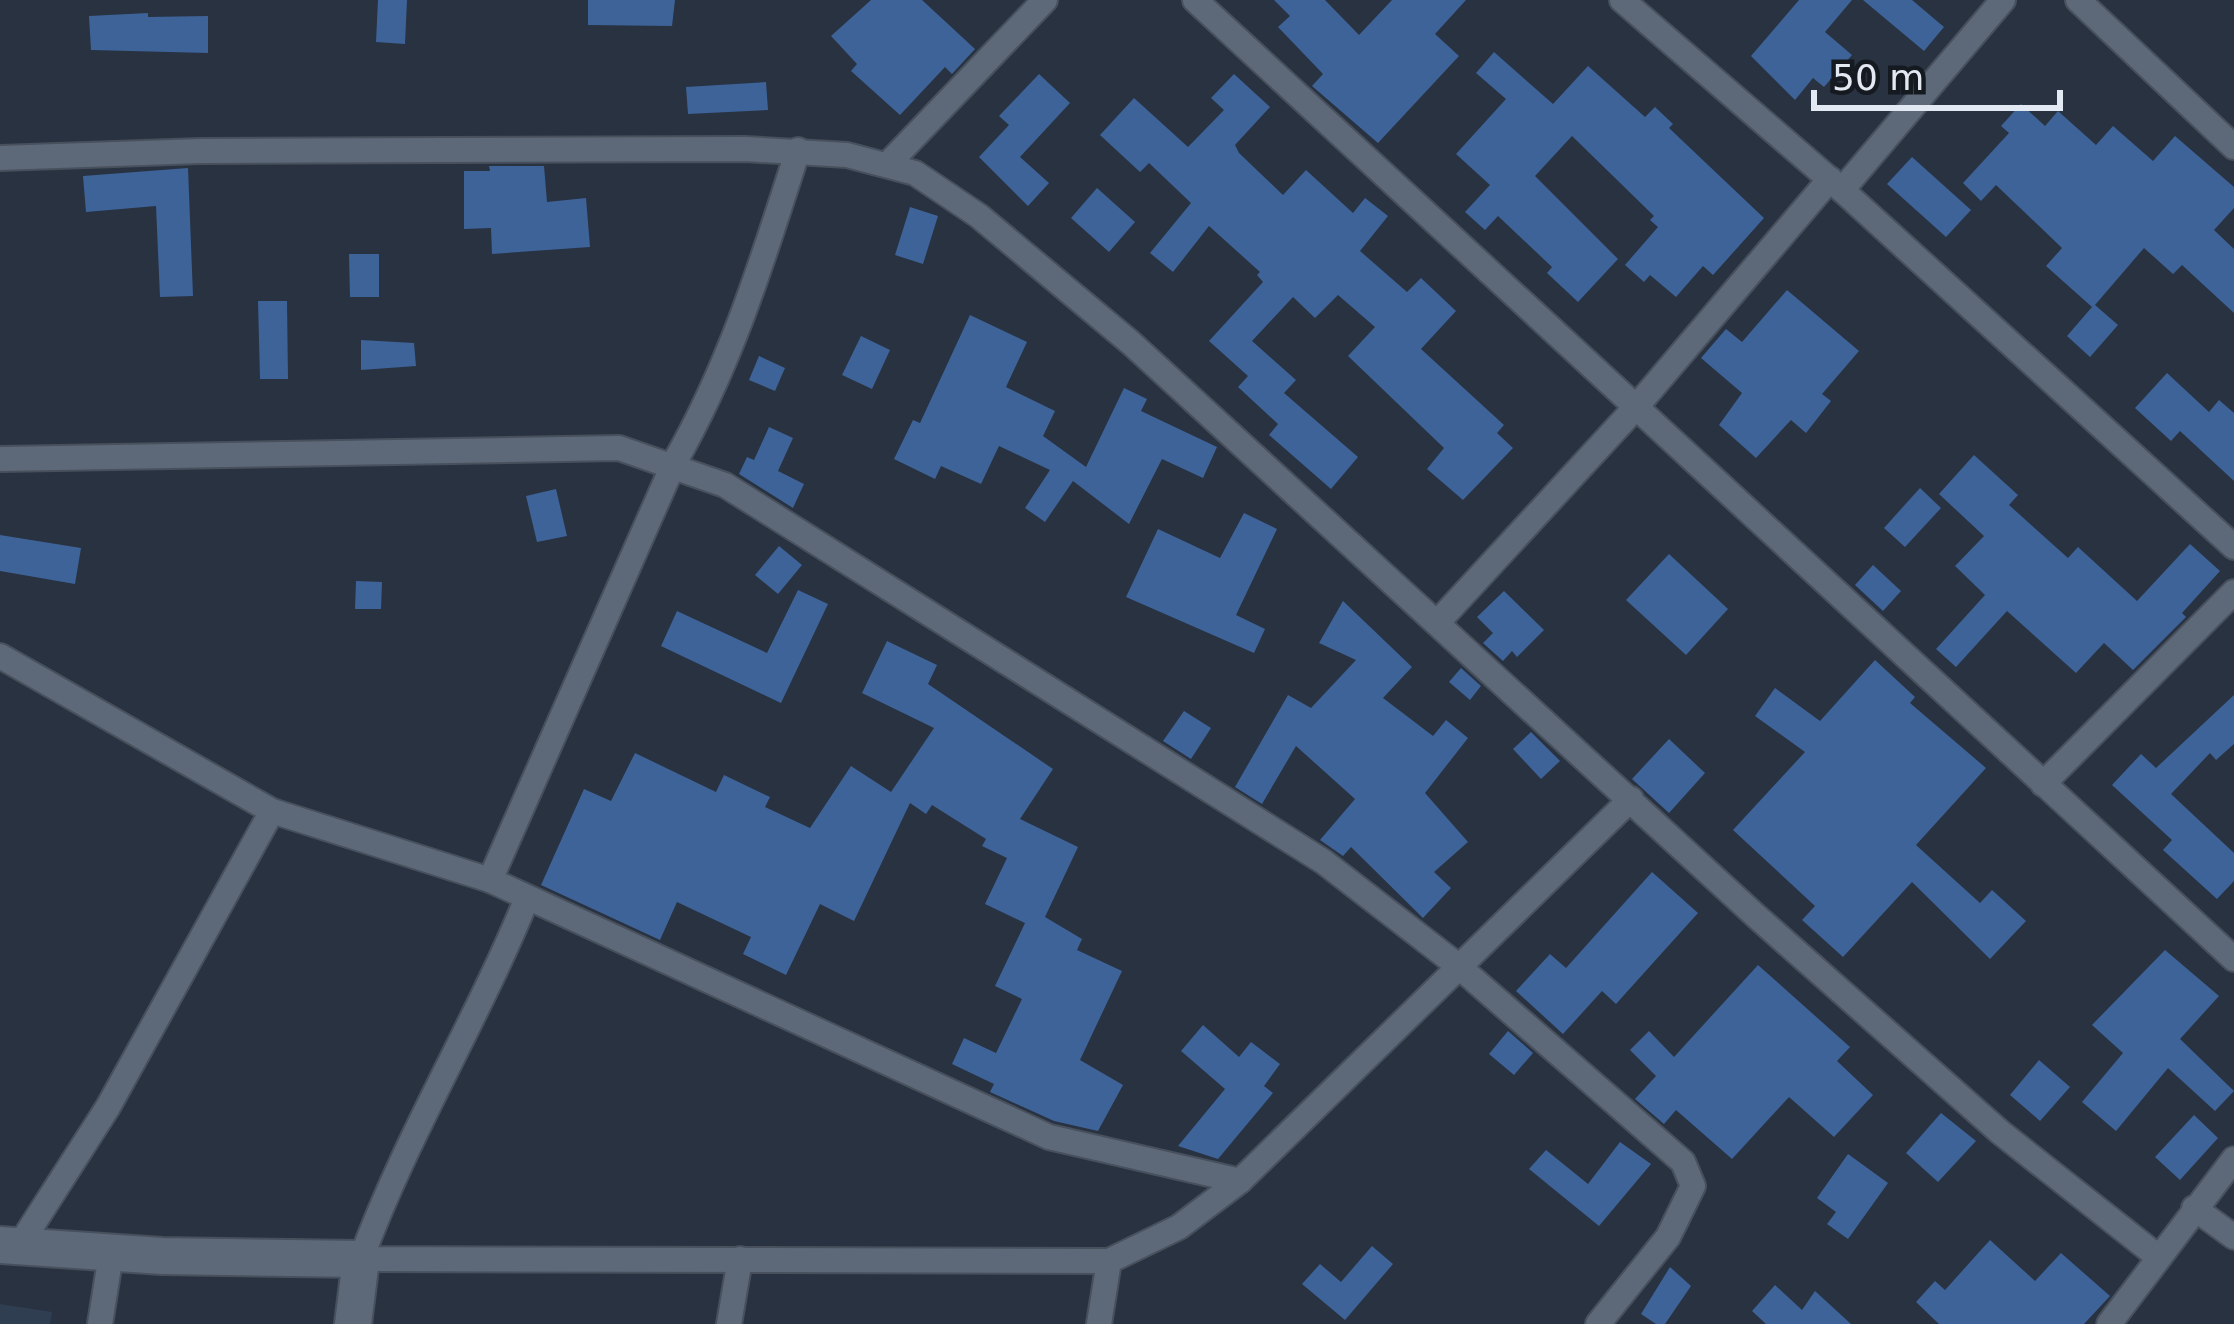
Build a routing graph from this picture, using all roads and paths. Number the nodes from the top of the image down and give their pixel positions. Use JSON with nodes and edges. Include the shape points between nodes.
{"nodes":[{"id":1,"x":1045,"y":0,"type":"edge"},
{"id":2,"x":1195,"y":0,"type":"edge"},
{"id":3,"x":1622,"y":0,"type":"edge"},
{"id":4,"x":2003,"y":0,"type":"edge"},
{"id":5,"x":2078,"y":0,"type":"edge"},
{"id":6,"x":2234,"y":147,"type":"edge"},
{"id":7,"x":798,"y":150,"type":"junction"},
{"id":8,"x":0,"y":158,"type":"edge"},
{"id":9,"x":889,"y":163,"type":"junction"},
{"id":10,"x":1836,"y":185,"type":"junction"},
{"id":11,"x":1637,"y":406,"type":"junction"},
{"id":12,"x":0,"y":459,"type":"edge"},
{"id":13,"x":674,"y":464,"type":"junction"},
{"id":14,"x":2234,"y":547,"type":"edge"},
{"id":15,"x":2234,"y":592,"type":"edge"},
{"id":16,"x":1437,"y":623,"type":"junction"},
{"id":17,"x":0,"y":656,"type":"edge"},
{"id":18,"x":2044,"y":784,"type":"junction"},
{"id":19,"x":1631,"y":799,"type":"junction"},
{"id":20,"x":272,"y":811,"type":"junction"},
{"id":21,"x":490,"y":880,"type":"junction"},
{"id":22,"x":527,"y":898,"type":"junction"},
{"id":23,"x":2234,"y":959,"type":"edge"},
{"id":24,"x":1457,"y":965,"type":"junction"},
{"id":25,"x":2234,"y":1159,"type":"edge"},
{"id":26,"x":1240,"y":1181,"type":"junction"},
{"id":27,"x":2194,"y":1208,"type":"junction"},
{"id":28,"x":2234,"y":1237,"type":"edge"},
{"id":29,"x":9,"y":1245,"type":"edge"},
{"id":30,"x":111,"y":1253,"type":"junction"},
{"id":31,"x":2157,"y":1256,"type":"junction"},
{"id":32,"x":740,"y":1258,"type":"junction"},
{"id":33,"x":361,"y":1259,"type":"junction"},
{"id":34,"x":1109,"y":1261,"type":"junction"},
{"id":35,"x":100,"y":1324,"type":"edge"},
{"id":36,"x":353,"y":1324,"type":"edge"},
{"id":37,"x":730,"y":1324,"type":"edge"},
{"id":38,"x":1099,"y":1324,"type":"edge"},
{"id":39,"x":1598,"y":1324,"type":"edge"},
{"id":40,"x":2109,"y":1324,"type":"edge"}],
"edges":[{"from":1,"to":9,"type":"street"},
{"from":2,"to":11,"type":"street"},
{"from":3,"to":10,"type":"street"},
{"from":4,"to":10,"type":"street"},
{"from":5,"to":6,"type":"street"},
{"from":7,"to":8,"type":"street"},
{"from":7,"to":9,"type":"street"},
{"from":7,"to":13,"type":"street","via":[[741,326]]},
{"from":9,"to":16,"type":"street","via":[[947,192],[1097,314]]},
{"from":10,"to":11,"type":"street"},
{"from":10,"to":14,"type":"street"},
{"from":11,"to":16,"type":"street"},
{"from":11,"to":18,"type":"street"},
{"from":12,"to":13,"type":"street","via":[[619,448]]},
{"from":13,"to":21,"type":"street"},
{"from":13,"to":24,"type":"street","via":[[777,515],[1124,733],[1324,862]]},
{"from":15,"to":18,"type":"street"},
{"from":16,"to":19,"type":"street"},
{"from":17,"to":20,"type":"street"},
{"from":18,"to":23,"type":"street"},
{"from":19,"to":24,"type":"street"},
{"from":19,"to":31,"type":"street","via":[[1982,1116]]},
{"from":20,"to":21,"type":"street"},
{"from":20,"to":29,"type":"street","via":[[108,1107]]},
{"from":21,"to":22,"type":"street"},
{"from":22,"to":26,"type":"street","via":[[1049,1137]]},
{"from":22,"to":33,"type":"street","via":[[413,1131]]},
{"from":24,"to":26,"type":"street"},
{"from":24,"to":39,"type":"street","via":[[1689,1170],[1693,1186],[1683,1215]]},
{"from":25,"to":27,"type":"street"},
{"from":26,"to":34,"type":"street","via":[[1179,1228]]},
{"from":27,"to":28,"type":"street"},
{"from":27,"to":31,"type":"street"},
{"from":29,"to":30,"type":"street"},
{"from":30,"to":33,"type":"street"},
{"from":30,"to":35,"type":"street"},
{"from":31,"to":40,"type":"street"},
{"from":32,"to":33,"type":"street"},
{"from":32,"to":34,"type":"street"},
{"from":32,"to":37,"type":"street"},
{"from":33,"to":36,"type":"street"},
{"from":34,"to":38,"type":"street"}]}
